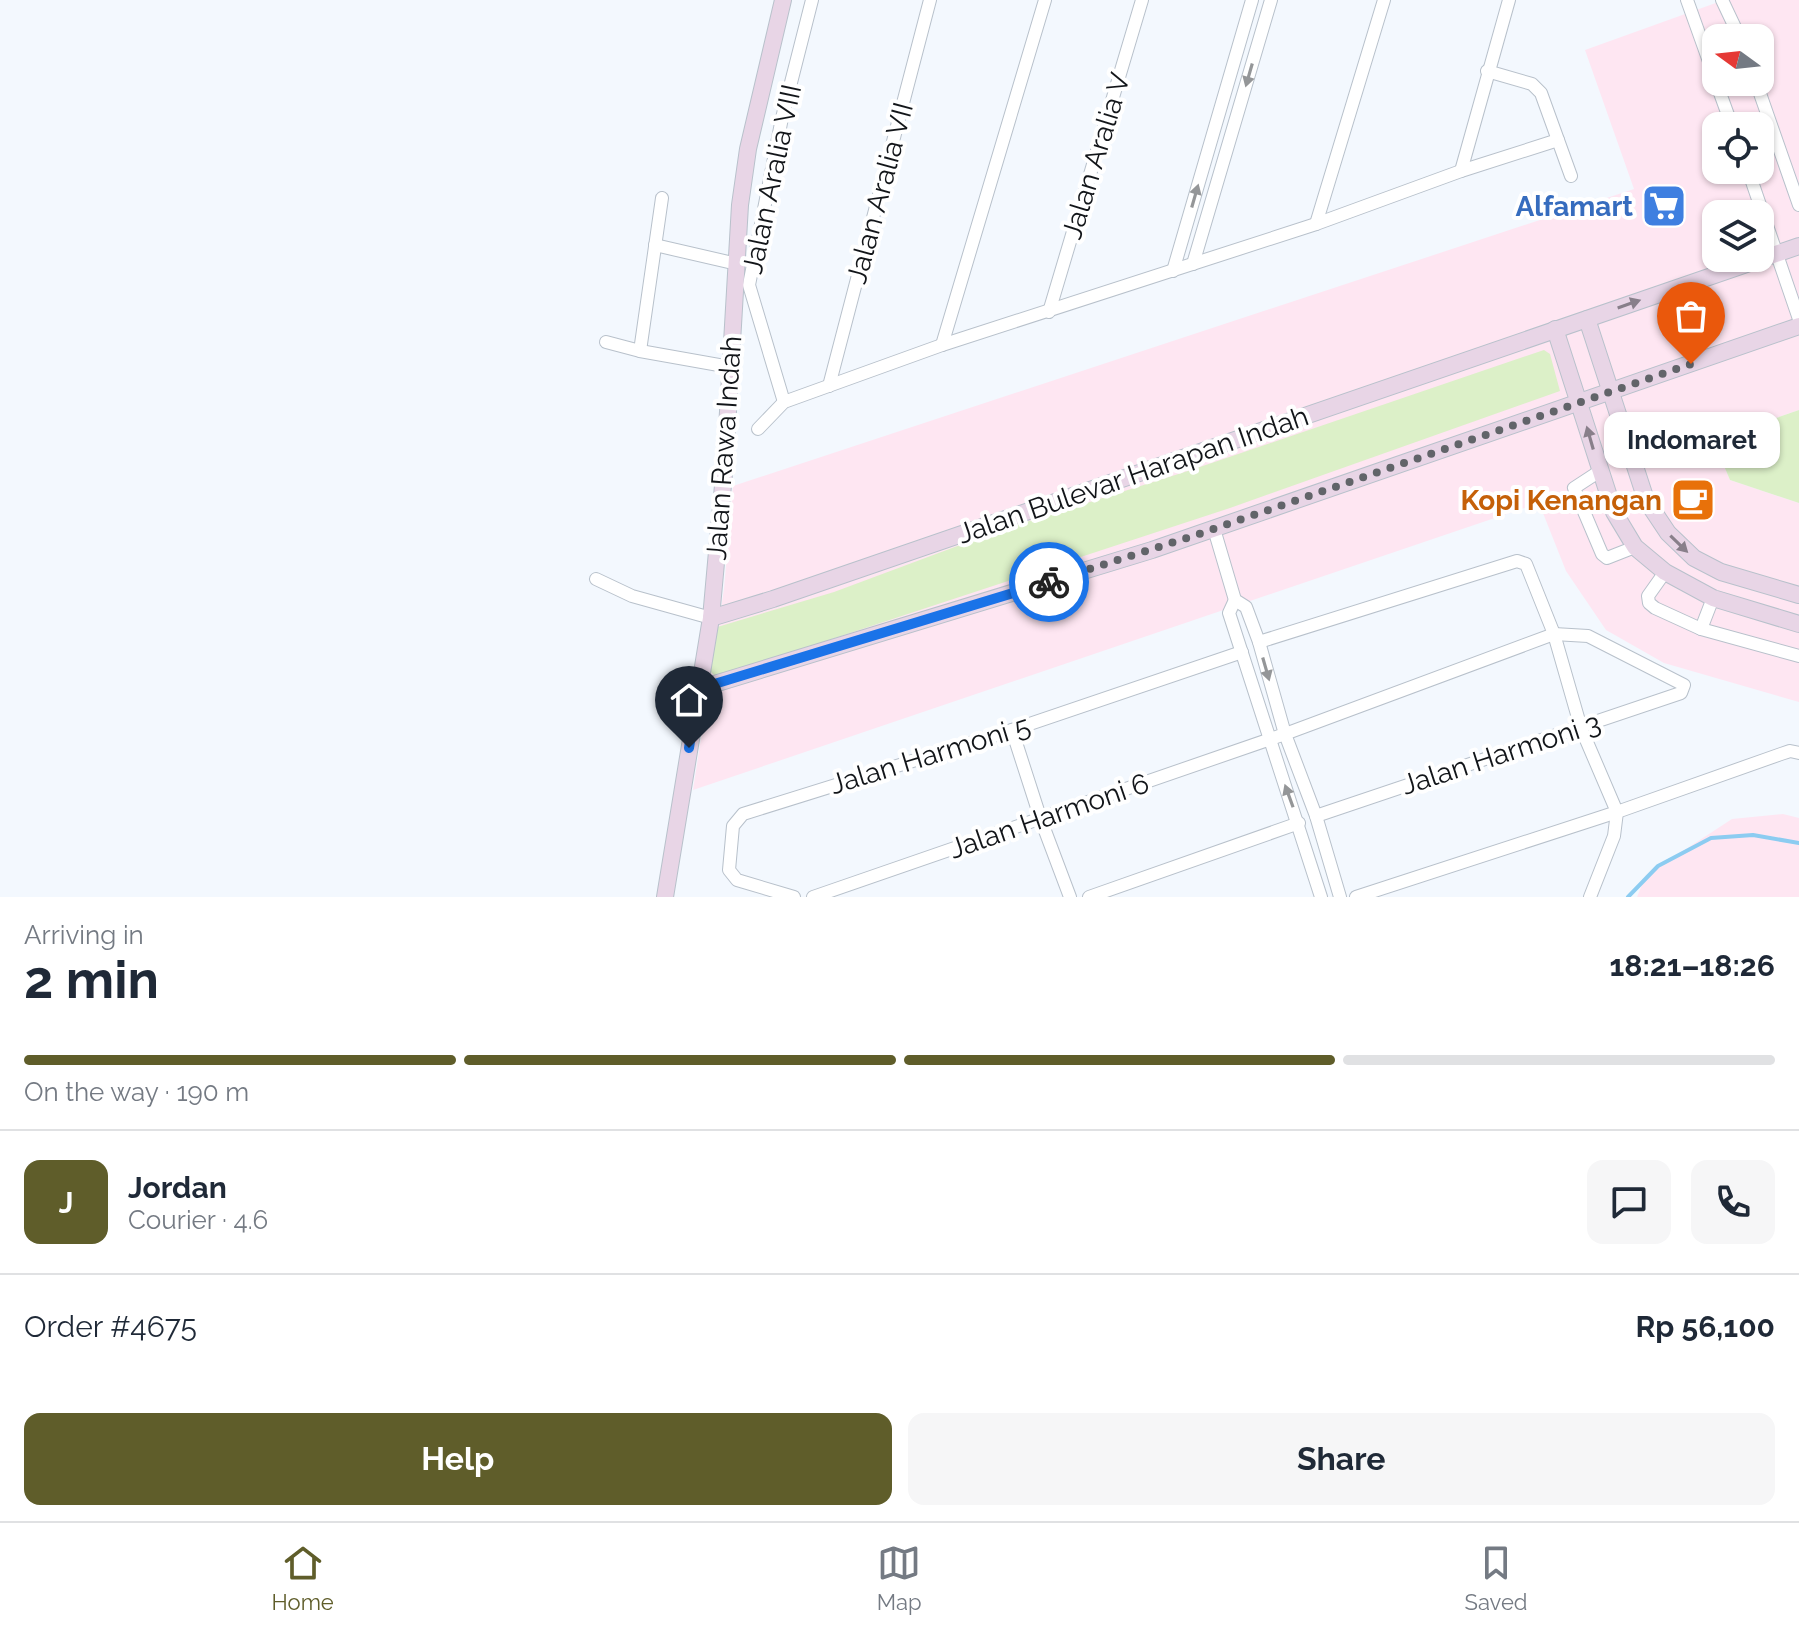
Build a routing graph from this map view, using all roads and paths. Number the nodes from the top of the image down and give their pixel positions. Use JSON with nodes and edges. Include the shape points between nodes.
{"nodes":[{"id":1,"x":783,"y":0,"type":"edge"},
{"id":2,"x":812,"y":0,"type":"edge"},
{"id":3,"x":930,"y":0,"type":"edge"},
{"id":4,"x":1045,"y":0,"type":"edge"},
{"id":5,"x":1142,"y":0,"type":"edge"},
{"id":6,"x":1252,"y":0,"type":"edge"},
{"id":7,"x":1271,"y":0,"type":"edge"},
{"id":8,"x":1384,"y":0,"type":"edge"},
{"id":9,"x":1509,"y":0,"type":"edge"},
{"id":10,"x":1687,"y":0,"type":"edge"},
{"id":11,"x":1722,"y":0,"type":"edge"},
{"id":12,"x":1733,"y":24,"type":"edge"},
{"id":13,"x":1702,"y":42,"type":"edge"},
{"id":14,"x":1487,"y":71,"type":"junction"},
{"id":15,"x":1761,"y":96,"type":"edge"},
{"id":16,"x":1558,"y":140,"type":"junction"},
{"id":17,"x":1461,"y":171,"type":"junction"},
{"id":18,"x":1571,"y":176,"type":"dead end"},
{"id":19,"x":1753,"y":184,"type":"edge"},
{"id":20,"x":662,"y":198,"type":"dead end"},
{"id":21,"x":1799,"y":205,"type":"edge"},
{"id":22,"x":1316,"y":224,"type":"junction"},
{"id":23,"x":655,"y":245,"type":"junction"},
{"id":24,"x":1799,"y":246,"type":"edge"},
{"id":25,"x":1778,"y":253,"type":"junction"},
{"id":26,"x":737,"y":264,"type":"junction"},
{"id":27,"x":1193,"y":264,"type":"junction"},
{"id":28,"x":1173,"y":271,"type":"junction"},
{"id":29,"x":1049,"y":312,"type":"junction"},
{"id":30,"x":1587,"y":319,"type":"junction"},
{"id":31,"x":1799,"y":319,"type":"edge"},
{"id":32,"x":1799,"y":326,"type":"edge"},
{"id":33,"x":1555,"y":329,"type":"junction"},
{"id":34,"x":606,"y":342,"type":"dead end"},
{"id":35,"x":942,"y":345,"type":"junction"},
{"id":36,"x":640,"y":351,"type":"junction"},
{"id":37,"x":730,"y":367,"type":"junction"},
{"id":38,"x":829,"y":386,"type":"junction"},
{"id":39,"x":1611,"y":392,"type":"junction"},
{"id":40,"x":784,"y":402,"type":"junction"},
{"id":41,"x":1579,"y":402,"type":"junction"},
{"id":42,"x":758,"y":429,"type":"dead end"},
{"id":43,"x":1600,"y":471,"type":"junction"},
{"id":44,"x":1214,"y":529,"type":"junction"},
{"id":45,"x":1635,"y":547,"type":"junction"},
{"id":46,"x":1665,"y":572,"type":"junction"},
{"id":47,"x":596,"y":579,"type":"dead end"},
{"id":48,"x":1799,"y":595,"type":"edge"},
{"id":49,"x":1713,"y":598,"type":"junction"},
{"id":50,"x":1235,"y":600,"type":"junction"},
{"id":51,"x":711,"y":618,"type":"junction"},
{"id":52,"x":1799,"y":624,"type":"edge"},
{"id":53,"x":1701,"y":629,"type":"junction"},
{"id":54,"x":1554,"y":634,"type":"junction"},
{"id":55,"x":1259,"y":642,"type":"junction"},
{"id":56,"x":1242,"y":652,"type":"junction"},
{"id":57,"x":1799,"y":656,"type":"edge"},
{"id":58,"x":698,"y":689,"type":"junction"},
{"id":59,"x":1581,"y":728,"type":"junction"},
{"id":60,"x":1012,"y":730,"type":"junction"},
{"id":61,"x":1285,"y":734,"type":"junction"},
{"id":62,"x":1269,"y":739,"type":"junction"},
{"id":63,"x":1799,"y":753,"type":"edge"},
{"id":64,"x":1617,"y":812,"type":"junction"},
{"id":65,"x":1316,"y":816,"type":"junction"},
{"id":66,"x":1041,"y":820,"type":"junction"},
{"id":67,"x":1299,"y":823,"type":"junction"},
{"id":68,"x":1368,"y":896,"type":"edge"},
{"id":69,"x":665,"y":897,"type":"edge"},
{"id":70,"x":794,"y":897,"type":"edge"},
{"id":71,"x":813,"y":897,"type":"edge"},
{"id":72,"x":1070,"y":897,"type":"edge"},
{"id":73,"x":1089,"y":897,"type":"edge"},
{"id":74,"x":1321,"y":897,"type":"edge"},
{"id":75,"x":1340,"y":897,"type":"edge"},
{"id":76,"x":1590,"y":897,"type":"edge"}],
"edges":[{"from":1,"to":26,"type":"street","name":"Jalan Rawa Indah","via":[[748,149]]},
{"from":2,"to":40,"type":"street","name":"Jalan Aralia VIII","via":[[749,285]]},
{"from":3,"to":38,"type":"street","name":"Jalan Aralia VII"},
{"from":4,"to":35,"type":"street"},
{"from":5,"to":29,"type":"street","name":"Jalan Aralia V"},
{"from":28,"to":6,"type":"street","one_way":true},
{"from":7,"to":27,"type":"street","one_way":true},
{"from":8,"to":22,"type":"street"},
{"from":9,"to":14,"type":"street"},
{"from":10,"to":13,"type":"street"},
{"from":11,"to":12,"type":"street"},
{"from":14,"to":16,"type":"street","via":[[1532,84],[1541,93]]},
{"from":14,"to":17,"type":"street"},
{"from":15,"to":21,"type":"street"},
{"from":16,"to":17,"type":"street"},
{"from":16,"to":18,"type":"street"},
{"from":17,"to":22,"type":"street"},
{"from":19,"to":25,"type":"street"},
{"from":20,"to":23,"type":"street"},
{"from":22,"to":27,"type":"street"},
{"from":23,"to":26,"type":"street"},
{"from":23,"to":36,"type":"street"},
{"from":24,"to":25,"type":"street","name":"Jalan Bulevar Harapan Indah"},
{"from":30,"to":25,"type":"street","name":"Jalan Bulevar Harapan Indah","one_way":true},
{"from":25,"to":31,"type":"street"},
{"from":26,"to":37,"type":"street","name":"Jalan Rawa Indah"},
{"from":27,"to":28,"type":"street"},
{"from":28,"to":29,"type":"street"},
{"from":29,"to":35,"type":"street"},
{"from":30,"to":33,"type":"street","name":"Jalan Bulevar Harapan Indah"},
{"from":30,"to":39,"type":"street"},
{"from":32,"to":39,"type":"street"},
{"from":33,"to":41,"type":"street"},
{"from":33,"to":51,"type":"street","name":"Jalan Bulevar Harapan Indah"},
{"from":34,"to":36,"type":"street"},
{"from":35,"to":38,"type":"street"},
{"from":36,"to":37,"type":"street"},
{"from":37,"to":51,"type":"street","name":"Jalan Rawa Indah"},
{"from":38,"to":40,"type":"street"},
{"from":39,"to":41,"type":"street"},
{"from":39,"to":48,"type":"street","one_way":true,"via":[[1646,500],[1668,533],[1694,558],[1721,572]]},
{"from":40,"to":42,"type":"street"},
{"from":43,"to":41,"type":"street","one_way":true},
{"from":41,"to":44,"type":"street"},
{"from":43,"to":45,"type":"street","via":[[1614,512]]},
{"from":43,"to":45,"type":"street","via":[[1574,488],[1602,554],[1613,557]]},
{"from":44,"to":50,"type":"street"},
{"from":44,"to":58,"type":"street"},
{"from":45,"to":46,"type":"street"},
{"from":46,"to":49,"type":"street"},
{"from":46,"to":53,"type":"street","via":[[1648,596],[1649,603]]},
{"from":47,"to":51,"type":"street","via":[[632,596]]},
{"from":49,"to":52,"type":"street"},
{"from":49,"to":53,"type":"street"},
{"from":50,"to":55,"type":"street","via":[[1246,607]]},
{"from":50,"to":56,"type":"street","via":[[1229,613]]},
{"from":51,"to":58,"type":"street","name":"Jalan Rawa Indah"},
{"from":53,"to":57,"type":"street"},
{"from":54,"to":55,"type":"street","via":[[1529,567],[1520,561]]},
{"from":54,"to":59,"type":"street"},
{"from":54,"to":59,"type":"street","name":"Jalan Harmoni 3","via":[[1588,636],[1684,688]]},
{"from":54,"to":61,"type":"street","name":"Jalan Harmoni 6"},
{"from":55,"to":61,"type":"street","one_way":true},
{"from":56,"to":60,"type":"street","name":"Jalan Harmoni 5"},
{"from":56,"to":62,"type":"street"},
{"from":58,"to":69,"type":"street","name":"Jalan Rawa Indah"},
{"from":59,"to":64,"type":"street"},
{"from":59,"to":65,"type":"street","name":"Jalan Harmoni 3"},
{"from":60,"to":66,"type":"street"},
{"from":60,"to":70,"type":"street","name":"Jalan Harmoni 5","via":[[743,814],[733,826],[729,870],[737,880]]},
{"from":61,"to":62,"type":"street","name":"Jalan Harmoni 6"},
{"from":61,"to":65,"type":"street"},
{"from":62,"to":66,"type":"street","name":"Jalan Harmoni 6"},
{"from":67,"to":62,"type":"street","one_way":true},
{"from":63,"to":64,"type":"street","via":[[1790,751]]},
{"from":64,"to":68,"type":"street"},
{"from":64,"to":76,"type":"street","via":[[1614,836]]},
{"from":65,"to":75,"type":"street"},
{"from":66,"to":71,"type":"street","name":"Jalan Harmoni 6"},
{"from":66,"to":72,"type":"street"},
{"from":67,"to":73,"type":"street"},
{"from":67,"to":74,"type":"street"}]}
